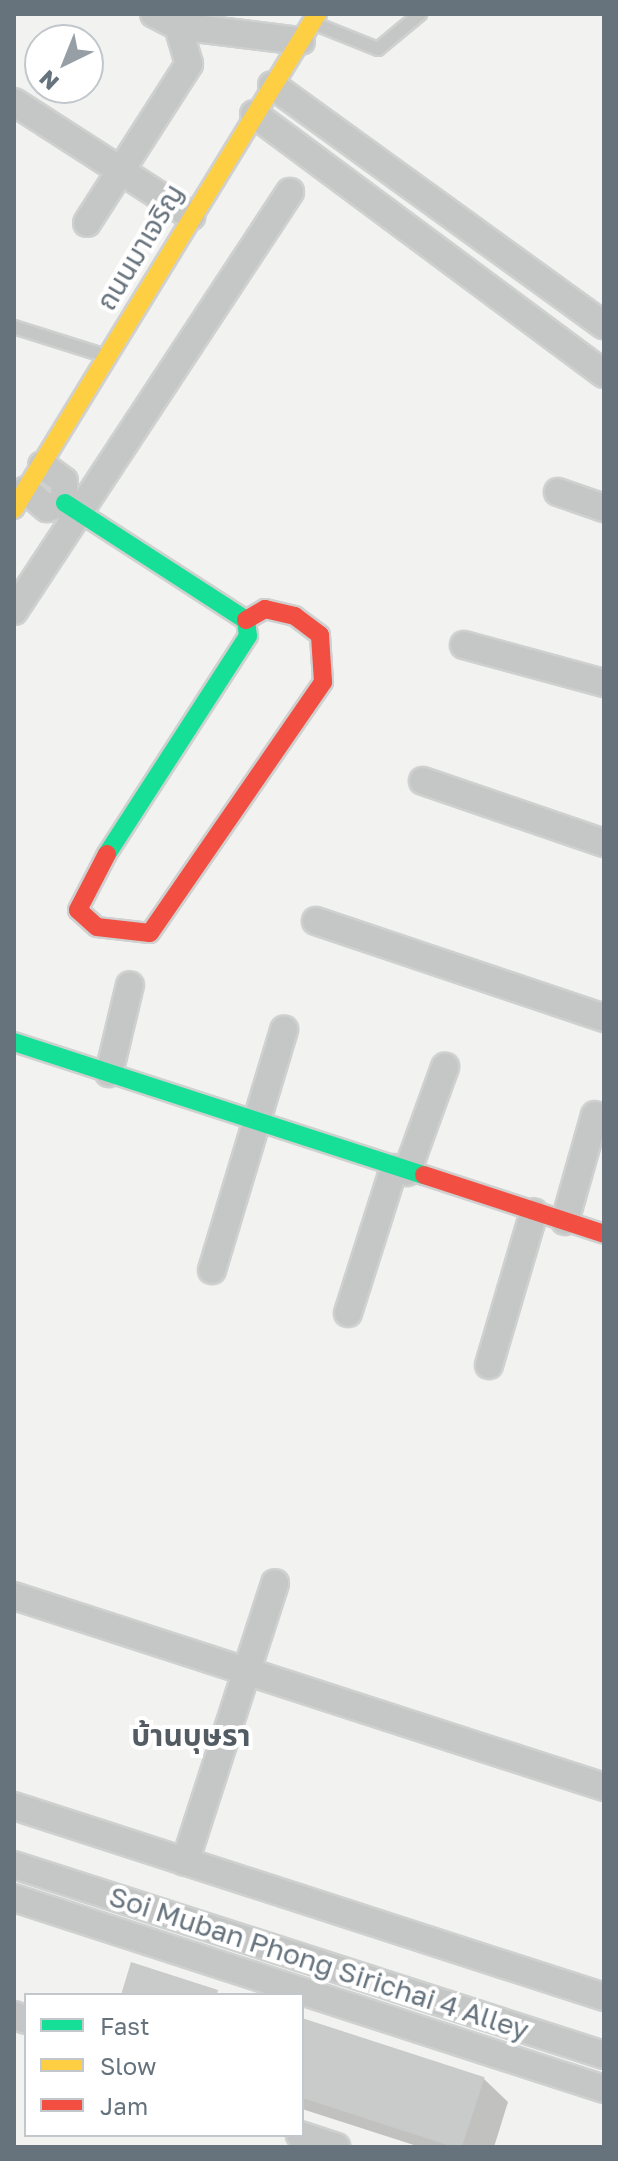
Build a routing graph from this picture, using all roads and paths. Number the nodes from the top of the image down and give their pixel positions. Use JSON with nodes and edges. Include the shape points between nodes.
{"nodes":[{"id":1,"x":154,"y":14,"type":"edge"},
{"id":2,"x":420,"y":14,"type":"edge"},
{"id":3,"x":178,"y":26,"type":"junction"},
{"id":4,"x":310,"y":26,"type":"edge"},
{"id":5,"x":272,"y":85,"type":"junction"},
{"id":6,"x":14,"y":102,"type":"edge"},
{"id":7,"x":254,"y":114,"type":"junction"},
{"id":8,"x":122,"y":169,"type":"junction"},
{"id":9,"x":290,"y":192,"type":"dead end"},
{"id":10,"x":191,"y":216,"type":"junction"},
{"id":11,"x":87,"y":223,"type":"dead end"},
{"id":12,"x":604,"y":325,"type":"edge"},
{"id":13,"x":14,"y":327,"type":"edge"},
{"id":14,"x":107,"y":356,"type":"junction"},
{"id":15,"x":604,"y":374,"type":"edge"},
{"id":16,"x":42,"y":465,"type":"junction"},
{"id":17,"x":558,"y":492,"type":"dead end"},
{"id":18,"x":19,"y":496,"type":"edge"},
{"id":19,"x":72,"y":508,"type":"junction"},
{"id":20,"x":604,"y":508,"type":"edge"},
{"id":21,"x":14,"y":611,"type":"edge"},
{"id":22,"x":246,"y":620,"type":"junction"},
{"id":23,"x":464,"y":645,"type":"dead end"},
{"id":24,"x":604,"y":683,"type":"edge"},
{"id":25,"x":423,"y":781,"type":"dead end"},
{"id":26,"x":604,"y":843,"type":"edge"},
{"id":27,"x":316,"y":921,"type":"dead end"},
{"id":28,"x":130,"y":985,"type":"dead end"},
{"id":29,"x":604,"y":1018,"type":"edge"},
{"id":30,"x":284,"y":1030,"type":"dead end"},
{"id":31,"x":14,"y":1042,"type":"edge"},
{"id":32,"x":445,"y":1067,"type":"dead end"},
{"id":33,"x":109,"y":1073,"type":"junction"},
{"id":34,"x":595,"y":1115,"type":"dead end"},
{"id":35,"x":254,"y":1122,"type":"junction"},
{"id":36,"x":400,"y":1170,"type":"junction"},
{"id":37,"x":534,"y":1212,"type":"junction"},
{"id":38,"x":565,"y":1221,"type":"junction"},
{"id":39,"x":604,"y":1234,"type":"edge"},
{"id":40,"x":212,"y":1270,"type":"dead end"},
{"id":41,"x":348,"y":1313,"type":"dead end"},
{"id":42,"x":489,"y":1365,"type":"dead end"},
{"id":43,"x":275,"y":1583,"type":"dead end"},
{"id":44,"x":14,"y":1596,"type":"edge"},
{"id":45,"x":246,"y":1674,"type":"junction"},
{"id":46,"x":604,"y":1787,"type":"edge"},
{"id":47,"x":14,"y":1806,"type":"edge"},
{"id":48,"x":185,"y":1862,"type":"junction"},
{"id":49,"x":14,"y":1865,"type":"edge"},
{"id":50,"x":14,"y":1898,"type":"edge"},
{"id":51,"x":168,"y":1913,"type":"junction"},
{"id":52,"x":159,"y":1944,"type":"junction"},
{"id":53,"x":604,"y":1997,"type":"edge"},
{"id":54,"x":604,"y":2055,"type":"edge"},
{"id":55,"x":604,"y":2089,"type":"edge"},
{"id":56,"x":304,"y":2136,"type":"edge"},
{"id":57,"x":336,"y":2147,"type":"edge"}],
"edges":[{"from":1,"to":3,"type":"street"},
{"from":2,"to":4,"type":"lane","via":[[378,49]]},
{"from":3,"to":4,"type":"street"},
{"from":3,"to":8,"type":"street","via":[[189,64]]},
{"from":4,"to":5,"type":"street","name":"ถนนมาเจริญ"},
{"from":5,"to":7,"type":"street","name":"ถนนมาเจริญ"},
{"from":5,"to":12,"type":"street"},
{"from":6,"to":8,"type":"street"},
{"from":7,"to":10,"type":"street","name":"ถนนมาเจริญ"},
{"from":7,"to":15,"type":"street"},
{"from":8,"to":10,"type":"street"},
{"from":8,"to":11,"type":"street"},
{"from":9,"to":19,"type":"street"},
{"from":10,"to":14,"type":"street","name":"ถนนมาเจริญ"},
{"from":13,"to":14,"type":"lane"},
{"from":14,"to":16,"type":"street","name":"ถนนมาเจริญ"},
{"from":16,"to":18,"type":"street","name":"ถนนมาเจริญ"},
{"from":16,"to":19,"type":"street","via":[[64,481]]},
{"from":17,"to":20,"type":"street"},
{"from":18,"to":19,"type":"street","via":[[47,508]]},
{"from":19,"to":21,"type":"street"},
{"from":19,"to":22,"type":"street"},
{"from":22,"to":22,"type":"street","via":[[265,609],[295,616],[320,635],[323,682],[164,922],[150,933],[97,927],[78,910],[79,898],[243,654]]},
{"from":23,"to":24,"type":"street"},
{"from":25,"to":26,"type":"street"},
{"from":27,"to":29,"type":"street"},
{"from":28,"to":33,"type":"street"},
{"from":30,"to":35,"type":"street"},
{"from":31,"to":33,"type":"street"},
{"from":32,"to":36,"type":"street"},
{"from":33,"to":35,"type":"street"},
{"from":34,"to":38,"type":"street"},
{"from":35,"to":36,"type":"street"},
{"from":35,"to":40,"type":"street"},
{"from":36,"to":37,"type":"street"},
{"from":36,"to":41,"type":"street"},
{"from":37,"to":38,"type":"street"},
{"from":37,"to":42,"type":"street"},
{"from":38,"to":39,"type":"street"},
{"from":43,"to":45,"type":"street"},
{"from":44,"to":45,"type":"street"},
{"from":45,"to":46,"type":"street"},
{"from":45,"to":48,"type":"street"},
{"from":47,"to":48,"type":"street"},
{"from":48,"to":53,"type":"street"},
{"from":49,"to":51,"type":"street","name":"Soi Muban Phong Sirichai 4 Alley"},
{"from":50,"to":52,"type":"street","name":"Soi Muban Phong Sirichai 4 Alley"},
{"from":51,"to":52,"type":"street"},
{"from":51,"to":54,"type":"street","name":"Soi Muban Phong Sirichai 4 Alley"},
{"from":52,"to":55,"type":"street","name":"Soi Muban Phong Sirichai 4 Alley"},
{"from":56,"to":57,"type":"street"}]}
